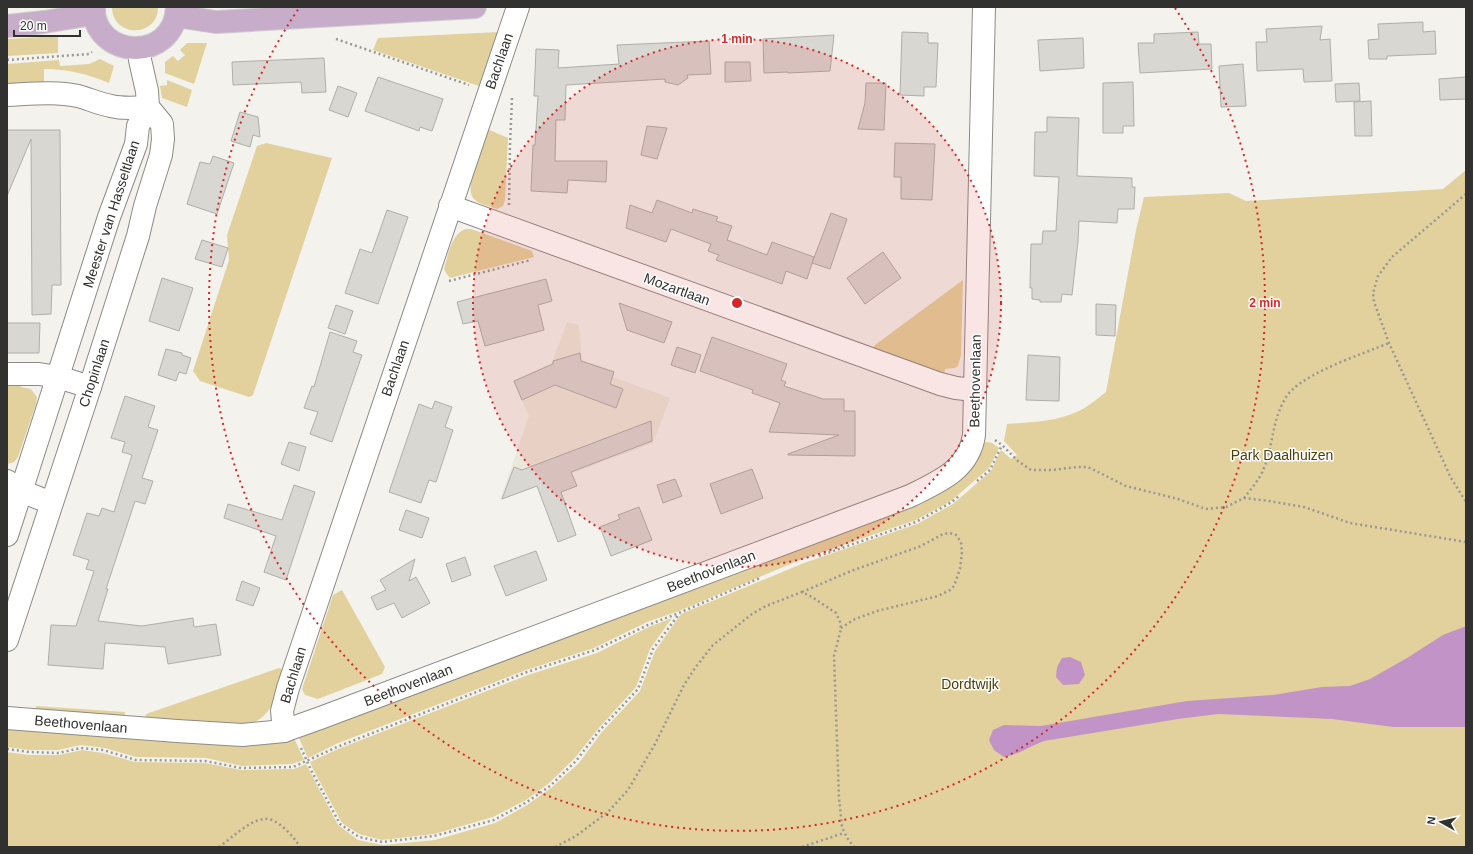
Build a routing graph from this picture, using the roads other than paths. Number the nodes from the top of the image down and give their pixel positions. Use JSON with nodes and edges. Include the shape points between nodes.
{"nodes":[{"id":1,"x":475,"y":7,"type":"edge"},
{"id":2,"x":518,"y":7,"type":"edge"},
{"id":3,"x":984,"y":7,"type":"edge"},
{"id":4,"x":94,"y":10,"type":"edge"},
{"id":5,"x":176,"y":12,"type":"edge"},
{"id":6,"x":7,"y":26,"type":"edge"},
{"id":7,"x":140,"y":49,"type":"junction"},
{"id":8,"x":7,"y":95,"type":"edge"},
{"id":9,"x":148,"y":107,"type":"junction"},
{"id":10,"x":450,"y":206,"type":"junction"},
{"id":11,"x":7,"y":374,"type":"edge"},
{"id":12,"x":58,"y":377,"type":"junction"},
{"id":13,"x":90,"y":387,"type":"junction"},
{"id":14,"x":974,"y":390,"type":"junction"},
{"id":15,"x":14,"y":486,"type":"edge"},
{"id":16,"x":52,"y":503,"type":"junction"},
{"id":17,"x":7,"y":535,"type":"edge"},
{"id":18,"x":7,"y":640,"type":"edge"},
{"id":19,"x":7,"y":718,"type":"edge"},
{"id":20,"x":288,"y":729,"type":"junction"}],
"edges":[{"from":1,"to":5,"type":"main road","via":[[216,22]]},
{"from":2,"to":10,"type":"street","name":"Bachlaan"},
{"from":3,"to":14,"type":"street","name":"Beethovenlaan"},
{"from":4,"to":6,"type":"main road","via":[[44,22]]},
{"from":4,"to":7,"type":"main road","via":[[98,26],[105,37],[121,46]]},
{"from":5,"to":7,"type":"main road","via":[[166,36],[153,45]]},
{"from":7,"to":9,"type":"street"},
{"from":8,"to":9,"type":"street","via":[[58,94],[78,96],[119,108]]},
{"from":9,"to":12,"type":"street","name":"Meester van Hasseltlaan","via":[[138,126],[136,144]]},
{"from":9,"to":13,"type":"street","name":"Chopinlaan","via":[[162,124],[161,155]]},
{"from":10,"to":14,"type":"street","name":"Mozartlaan","via":[[940,384]]},
{"from":10,"to":20,"type":"street","name":"Bachlaan","via":[[288,688],[282,711]]},
{"from":11,"to":12,"type":"street"},
{"from":12,"to":13,"type":"street"},
{"from":12,"to":15,"type":"street","name":"Meester van Hasseltlaan"},
{"from":13,"to":16,"type":"street","name":"Chopinlaan"},
{"from":14,"to":20,"type":"street","name":"Beethovenlaan","via":[[974,435],[969,454],[958,468],[937,483],[902,499]]},
{"from":15,"to":16,"type":"street"},
{"from":15,"to":17,"type":"street","name":"Meester van Hasseltlaan"},
{"from":16,"to":18,"type":"street","name":"Chopinlaan"},
{"from":19,"to":20,"type":"street","name":"Beethovenlaan","via":[[242,735]]}]}
